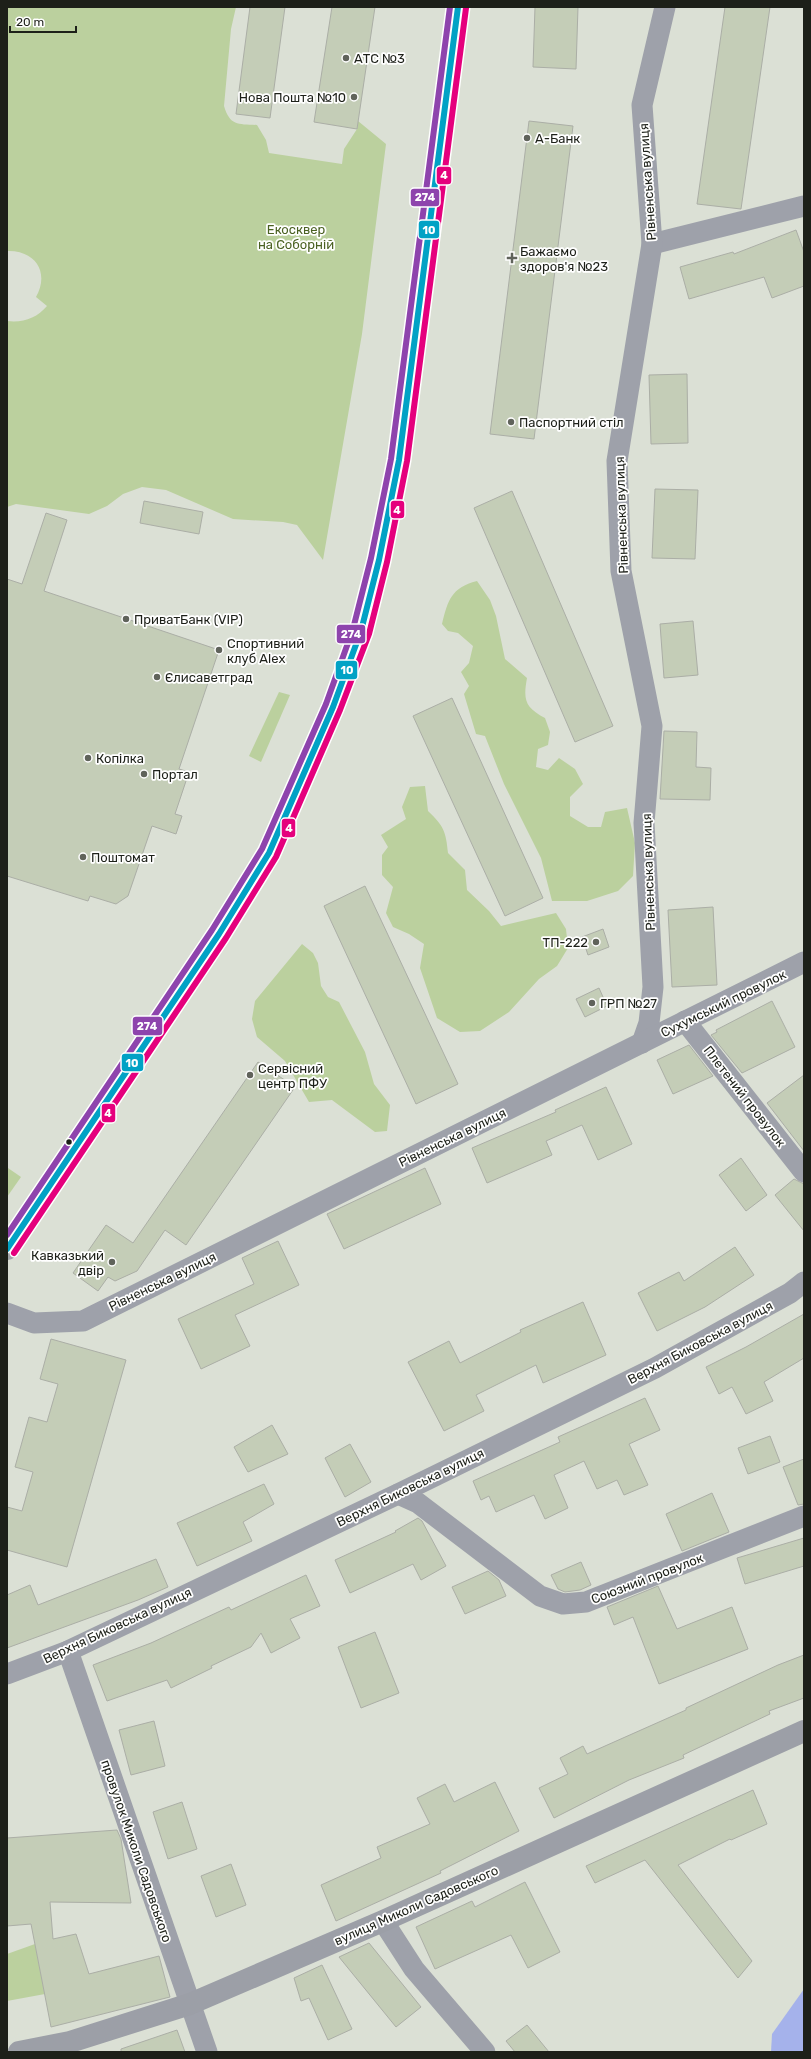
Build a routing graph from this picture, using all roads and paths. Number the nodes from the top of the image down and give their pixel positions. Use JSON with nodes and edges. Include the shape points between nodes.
{"nodes":[{"id":1,"x":458,"y":7,"type":"edge"},
{"id":2,"x":665,"y":7,"type":"edge"},
{"id":3,"x":804,"y":206,"type":"edge"},
{"id":4,"x":652,"y":244,"type":"junction"},
{"id":5,"x":804,"y":962,"type":"edge"},
{"id":6,"x":685,"y":1021,"type":"junction"},
{"id":7,"x":642,"y":1043,"type":"junction"},
{"id":8,"x":804,"y":1172,"type":"edge"},
{"id":9,"x":9,"y":1243,"type":"edge"},
{"id":10,"x":804,"y":1282,"type":"edge"},
{"id":11,"x":7,"y":1313,"type":"edge"},
{"id":12,"x":398,"y":1494,"type":"junction"},
{"id":13,"x":804,"y":1516,"type":"edge"},
{"id":14,"x":68,"y":1651,"type":"junction"},
{"id":15,"x":7,"y":1674,"type":"edge"},
{"id":16,"x":804,"y":1731,"type":"edge"},
{"id":17,"x":383,"y":1921,"type":"junction"},
{"id":18,"x":190,"y":2004,"type":"junction"},
{"id":19,"x":19,"y":2052,"type":"edge"},
{"id":20,"x":207,"y":2052,"type":"edge"},
{"id":21,"x":485,"y":2052,"type":"edge"}],
"edges":[{"from":1,"to":9,"type":"main road","via":[[399,460],[379,560],[359,638],[333,707],[269,853],[219,934]]},
{"from":2,"to":4,"type":"street","name":"Рівненська вулиця","via":[[642,105]]},
{"from":3,"to":4,"type":"street"},
{"from":4,"to":7,"type":"street","name":"Рівненська вулиця","via":[[617,461],[621,571],[652,726],[644,823],[653,987],[648,1023]]},
{"from":5,"to":6,"type":"street","name":"Сухумський провулок"},
{"from":6,"to":7,"type":"street","name":"Сухумський провулок"},
{"from":6,"to":8,"type":"street","name":"Плетений провулок"},
{"from":7,"to":11,"type":"street","name":"Рівненська вулиця","via":[[83,1320],[34,1323]]},
{"from":10,"to":12,"type":"street","name":"Верхня Биковська вулиця","via":[[790,1293],[655,1368]]},
{"from":12,"to":13,"type":"street","name":"Союзний провулок","via":[[418,1503],[540,1596],[563,1604],[586,1602]]},
{"from":12,"to":14,"type":"street","name":"Верхня Биковська вулиця"},
{"from":14,"to":15,"type":"street","name":"Верхня Биковська вулиця"},
{"from":14,"to":18,"type":"street","name":"провулок Миколи Садовського"},
{"from":16,"to":17,"type":"street","name":"вулиця Миколи Садовського"},
{"from":17,"to":18,"type":"street","name":"вулиця Миколи Садовського"},
{"from":17,"to":21,"type":"street","via":[[414,1969]]},
{"from":18,"to":19,"type":"street","name":"вулиця Миколи Садовського","via":[[70,2042]]},
{"from":18,"to":20,"type":"street","name":"провулок Миколи Садовського"}]}
